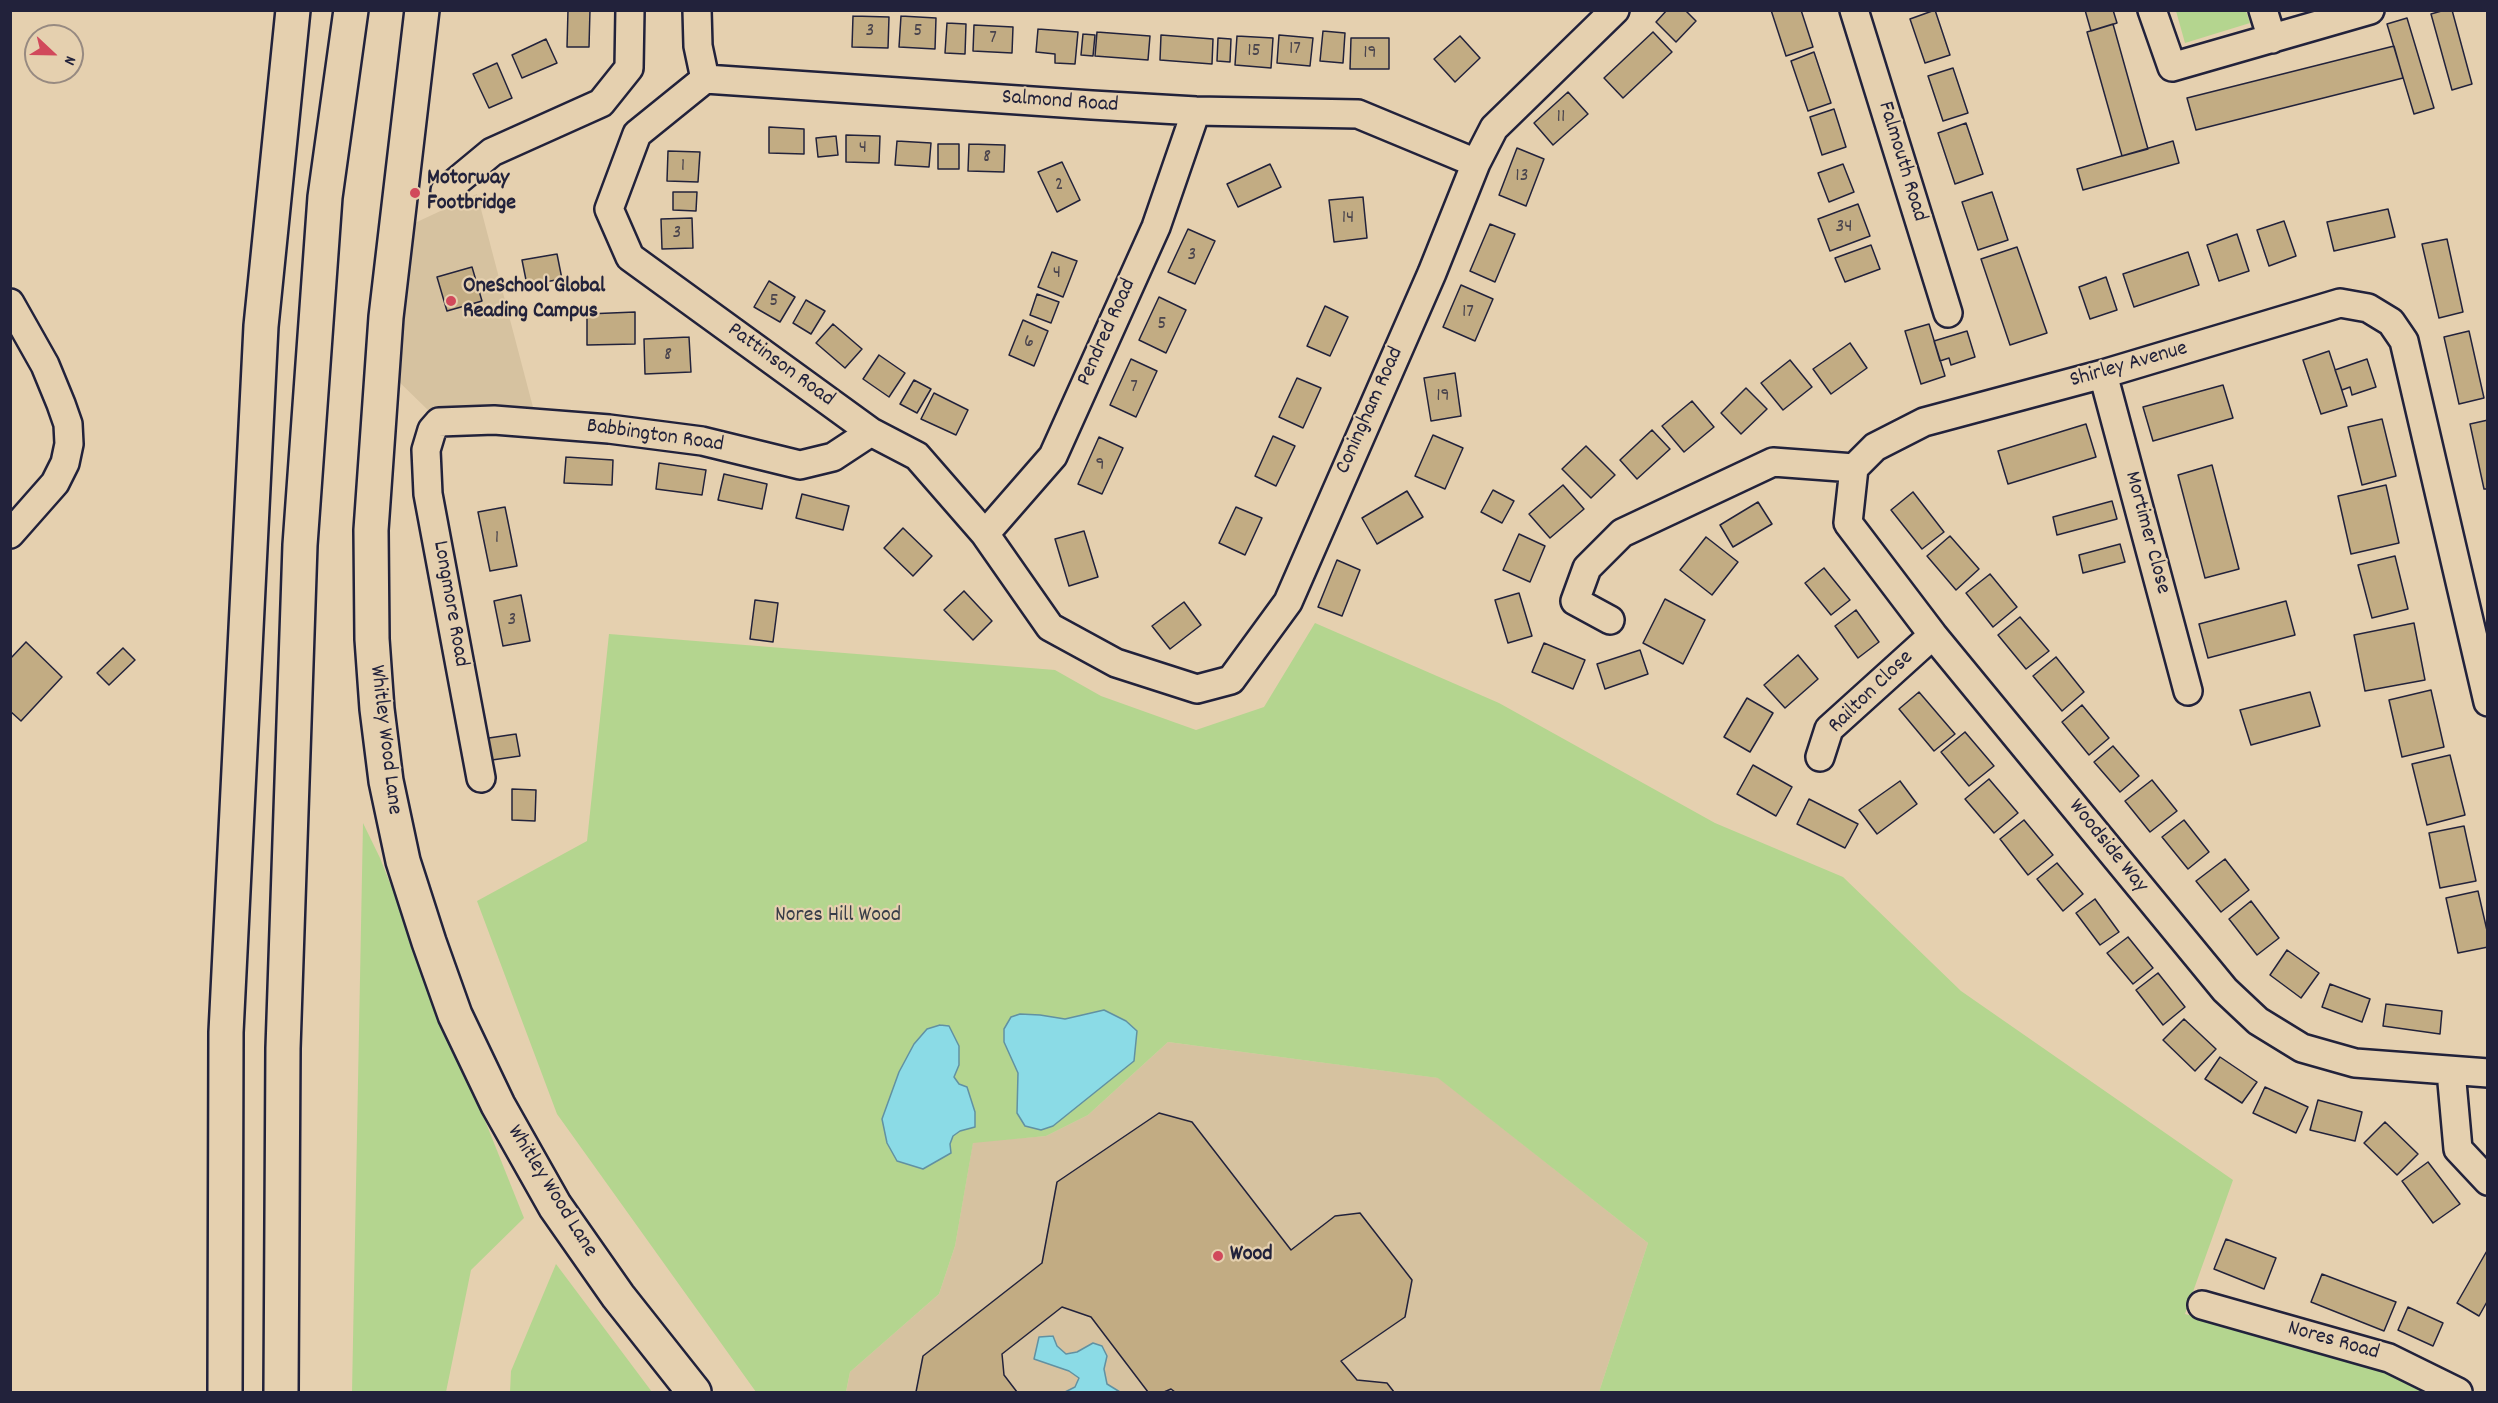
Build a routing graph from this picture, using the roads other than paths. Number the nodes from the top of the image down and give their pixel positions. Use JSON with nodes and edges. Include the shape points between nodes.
{"nodes":[{"id":1,"x":293,"y":10,"type":"edge"},
{"id":2,"x":351,"y":10,"type":"edge"},
{"id":3,"x":422,"y":10,"type":"edge"},
{"id":4,"x":630,"y":10,"type":"edge"},
{"id":5,"x":697,"y":10,"type":"edge"},
{"id":6,"x":1615,"y":10,"type":"edge"},
{"id":7,"x":1854,"y":10,"type":"edge"},
{"id":8,"x":2152,"y":10,"type":"edge"},
{"id":9,"x":2263,"y":10,"type":"edge"},
{"id":10,"x":2370,"y":10,"type":"edge"},
{"id":11,"x":2272,"y":39,"type":"junction"},
{"id":12,"x":705,"y":79,"type":"junction"},
{"id":13,"x":1196,"y":111,"type":"junction"},
{"id":14,"x":1476,"y":163,"type":"junction"},
{"id":15,"x":445,"y":191,"type":"dead end"},
{"id":16,"x":10,"y":303,"type":"edge"},
{"id":17,"x":1948,"y":313,"type":"dead end"},
{"id":18,"x":2103,"y":374,"type":"junction"},
{"id":19,"x":432,"y":430,"type":"joint"},
{"id":20,"x":871,"y":432,"type":"junction"},
{"id":21,"x":1854,"y":468,"type":"junction"},
{"id":22,"x":10,"y":534,"type":"edge"},
{"id":23,"x":985,"y":534,"type":"junction"},
{"id":24,"x":1610,"y":620,"type":"dead end"},
{"id":25,"x":1933,"y":635,"type":"junction"},
{"id":26,"x":1071,"y":638,"type":"joint"},
{"id":27,"x":2188,"y":691,"type":"dead end"},
{"id":28,"x":2487,"y":702,"type":"edge"},
{"id":29,"x":1820,"y":757,"type":"dead end"},
{"id":30,"x":481,"y":778,"type":"dead end"},
{"id":31,"x":2451,"y":1071,"type":"junction"},
{"id":32,"x":2487,"y":1073,"type":"edge"},
{"id":33,"x":2487,"y":1181,"type":"edge"},
{"id":34,"x":2202,"y":1305,"type":"dead end"},
{"id":35,"x":225,"y":1392,"type":"edge"},
{"id":36,"x":281,"y":1392,"type":"edge"},
{"id":37,"x":694,"y":1392,"type":"edge"},
{"id":38,"x":2458,"y":1392,"type":"edge"}],
"edges":[{"from":1,"to":35,"type":"main road","via":[[261,326],[226,1032]]},
{"from":2,"to":36,"type":"main road","via":[[326,197],[299,557],[283,1048]]},
{"from":3,"to":37,"type":"main road","name":"Whitley Wood Lane","via":[[386,317],[372,530],[372,639],[380,742],[390,799],[403,861],[429,942],[455,1015],[498,1105],[561,1215],[618,1296]]},
{"from":4,"to":15,"type":"street","via":[[629,68],[601,103],[492,152]]},
{"from":5,"to":12,"type":"street","via":[[698,46]]},
{"from":6,"to":14,"type":"street","name":"Coningham Road","via":[[1494,128]]},
{"from":7,"to":17,"type":"street","name":"Falmouth Road"},
{"from":8,"to":11,"type":"street","via":[[2172,67]]},
{"from":9,"to":11,"type":"street"},
{"from":10,"to":11,"type":"street"},
{"from":12,"to":13,"type":"street","name":"Salmond Road"},
{"from":12,"to":20,"type":"street","name":"Pattinson Road","via":[[637,134],[609,209],[630,257]]},
{"from":13,"to":14,"type":"street","name":"Salmond Road","via":[[1358,114]]},
{"from":13,"to":23,"type":"street","name":"Pendred Road","via":[[1155,227],[1053,456]]},
{"from":14,"to":26,"type":"street","name":"Coningham Road","via":[[1288,602],[1231,681],[1197,689],[1116,663]]},
{"from":16,"to":22,"type":"street","via":[[45,365],[68,424],[69,444],[55,483]]},
{"from":18,"to":21,"type":"street","name":"Shirley Avenue","via":[[1924,422],[1875,447]]},
{"from":18,"to":27,"type":"street","name":"Mortimer Close"},
{"from":18,"to":28,"type":"street","name":"Shirley Avenue","via":[[2340,303],[2368,308],[2391,322],[2404,341]]},
{"from":19,"to":20,"type":"street","name":"Babbington Road","via":[[439,422],[544,423],[702,441],[800,465],[833,457]]},
{"from":19,"to":30,"type":"street","name":"Longmore Road","via":[[426,450],[428,494]]},
{"from":20,"to":23,"type":"street","name":"Pattinson Road","via":[[917,456]]},
{"from":21,"to":24,"type":"street","via":[[1773,462],[1622,533],[1587,568],[1575,602]]},
{"from":21,"to":25,"type":"street","name":"Woodside Way","via":[[1848,523]]},
{"from":23,"to":26,"type":"street","name":"Pattinson Road","via":[[1050,627]]},
{"from":25,"to":29,"type":"street","name":"Railton Close","via":[[1829,729]]},
{"from":25,"to":31,"type":"street","name":"Woodside Way","via":[[2225,990],[2258,1021],[2302,1048],[2355,1063]]},
{"from":31,"to":32,"type":"street","name":"Woodside Way"},
{"from":31,"to":33,"type":"street","via":[[2458,1149]]},
{"from":34,"to":38,"type":"street","name":"Nores Road","via":[[2389,1358]]}]}
